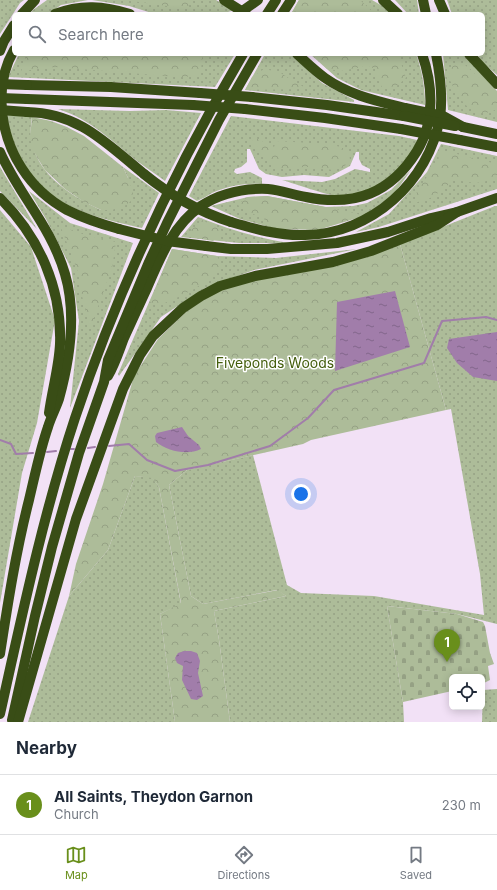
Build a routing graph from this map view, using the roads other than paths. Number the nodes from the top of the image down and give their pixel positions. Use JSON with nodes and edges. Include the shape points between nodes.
{"nodes":[{"id":1,"x":36,"y":0,"type":"edge"},
{"id":2,"x":224,"y":0,"type":"edge"},
{"id":3,"x":258,"y":0,"type":"edge"},
{"id":4,"x":276,"y":0,"type":"edge"},
{"id":5,"x":291,"y":0,"type":"edge"},
{"id":6,"x":383,"y":0,"type":"edge"},
{"id":7,"x":423,"y":0,"type":"edge"},
{"id":8,"x":439,"y":0,"type":"edge"},
{"id":9,"x":24,"y":12,"type":"edge"},
{"id":10,"x":61,"y":12,"type":"edge"},
{"id":11,"x":123,"y":12,"type":"edge"},
{"id":12,"x":241,"y":12,"type":"edge"},
{"id":13,"x":243,"y":12,"type":"edge"},
{"id":14,"x":268,"y":12,"type":"edge"},
{"id":15,"x":283,"y":12,"type":"edge"},
{"id":16,"x":396,"y":12,"type":"edge"},
{"id":17,"x":426,"y":12,"type":"edge"},
{"id":18,"x":444,"y":12,"type":"edge"},
{"id":19,"x":12,"y":28,"type":"edge"},
{"id":20,"x":0,"y":51,"type":"edge"},
{"id":21,"x":12,"y":53,"type":"edge"},
{"id":22,"x":242,"y":56,"type":"edge"},
{"id":23,"x":256,"y":56,"type":"edge"},
{"id":24,"x":299,"y":56,"type":"edge"},
{"id":25,"x":423,"y":56,"type":"edge"},
{"id":26,"x":436,"y":56,"type":"edge"},
{"id":27,"x":471,"y":56,"type":"edge"},
{"id":28,"x":0,"y":84,"type":"edge"},
{"id":29,"x":497,"y":84,"type":"edge"},
{"id":30,"x":0,"y":98,"type":"edge"},
{"id":31,"x":0,"y":106,"type":"edge"},
{"id":32,"x":27,"y":106,"type":"junction"},
{"id":33,"x":0,"y":110,"type":"edge"},
{"id":34,"x":404,"y":112,"type":"junction"},
{"id":35,"x":497,"y":134,"type":"edge"},
{"id":36,"x":497,"y":147,"type":"edge"},
{"id":37,"x":0,"y":152,"type":"edge"},
{"id":38,"x":0,"y":198,"type":"edge"},
{"id":39,"x":497,"y":198,"type":"edge"},
{"id":40,"x":457,"y":212,"type":"junction"},
{"id":41,"x":104,"y":382,"type":"junction"},
{"id":42,"x":48,"y":427,"type":"junction"},
{"id":43,"x":0,"y":654,"type":"edge"},
{"id":44,"x":0,"y":714,"type":"edge"},
{"id":45,"x":12,"y":722,"type":"edge"},
{"id":46,"x":18,"y":722,"type":"edge"}],
"edges":[{"from":1,"to":9,"type":"highway"},
{"from":2,"to":13,"type":"highway","bridge":true},
{"from":3,"to":12,"type":"highway"},
{"from":4,"to":14,"type":"highway"},
{"from":5,"to":15,"type":"highway"},
{"from":6,"to":16,"type":"highway"},
{"from":7,"to":17,"type":"highway"},
{"from":8,"to":18,"type":"highway"},
{"from":10,"to":11,"type":"highway","via":[[92,7]]},
{"from":19,"to":20,"type":"highway"},
{"from":21,"to":40,"type":"highway","bridge":true,"via":[[3,76],[1,103],[7,138],[18,163],[40,190],[60,206],[87,219],[167,240],[231,249],[267,249],[337,243]]},
{"from":22,"to":44,"type":"highway","via":[[208,114],[166,197],[93,367],[45,520]]},
{"from":23,"to":41,"type":"highway","via":[[203,151],[152,256],[108,360]]},
{"from":24,"to":34,"type":"highway","via":[[317,72],[347,91]]},
{"from":25,"to":41,"type":"highway","via":[[430,84],[429,121],[421,145],[396,178],[376,191],[352,199],[323,200],[256,189],[224,195],[193,212],[179,227],[161,257],[115,365]]},
{"from":26,"to":32,"type":"highway","bridge":true,"via":[[441,92],[440,116],[436,135],[414,178],[394,200],[368,219],[336,231],[318,234],[284,234],[210,215],[161,188],[104,136],[88,125],[57,112]]},
{"from":27,"to":29,"type":"highway"},
{"from":28,"to":34,"type":"highway","bridge":true,"via":[[200,93]]},
{"from":30,"to":32,"type":"highway","bridge":true},
{"from":31,"to":32,"type":"highway"},
{"from":32,"to":33,"type":"highway","bridge":true},
{"from":32,"to":36,"type":"highway","bridge":true,"via":[[194,105],[245,109],[401,129]]},
{"from":34,"to":35,"type":"highway","bridge":true},
{"from":37,"to":42,"type":"highway","via":[[53,242],[69,290],[70,344],[58,399]]},
{"from":38,"to":42,"type":"highway","via":[[35,241],[55,290],[60,343]]},
{"from":39,"to":40,"type":"highway"},
{"from":40,"to":46,"type":"highway","via":[[436,225],[371,251],[333,262],[255,276],[220,286],[183,308],[153,336],[123,389],[76,519]]},
{"from":41,"to":45,"type":"highway","via":[[61,512]]},
{"from":42,"to":43,"type":"highway","via":[[21,534]]}]}
